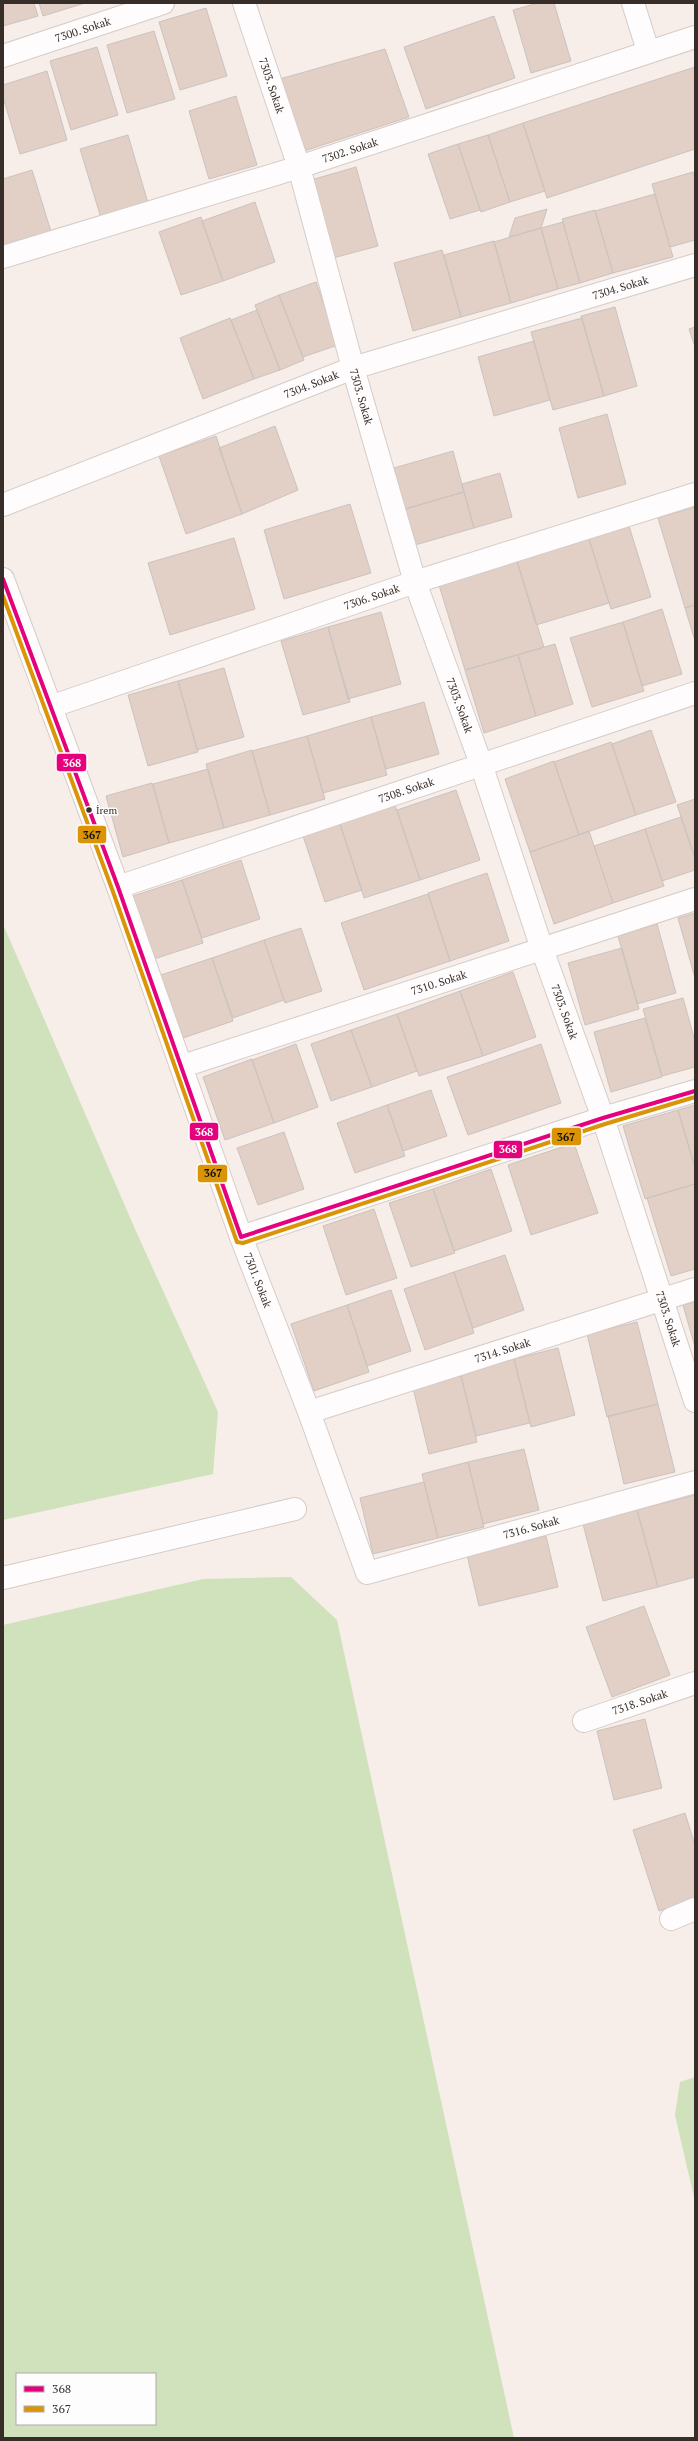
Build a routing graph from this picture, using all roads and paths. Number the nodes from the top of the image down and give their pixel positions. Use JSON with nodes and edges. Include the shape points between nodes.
{"nodes":[{"id":1,"x":163,"y":3,"type":"edge"},
{"id":2,"x":244,"y":3,"type":"edge"},
{"id":3,"x":633,"y":3,"type":"edge"},
{"id":4,"x":695,"y":37,"type":"edge"},
{"id":5,"x":648,"y":51,"type":"junction"},
{"id":6,"x":3,"y":56,"type":"edge"},
{"id":7,"x":299,"y":167,"type":"junction"},
{"id":8,"x":3,"y":258,"type":"edge"},
{"id":9,"x":695,"y":265,"type":"edge"},
{"id":10,"x":353,"y":368,"type":"junction"},
{"id":11,"x":695,"y":494,"type":"edge"},
{"id":12,"x":3,"y":505,"type":"edge"},
{"id":13,"x":3,"y":580,"type":"edge"},
{"id":14,"x":415,"y":582,"type":"junction"},
{"id":15,"x":695,"y":694,"type":"edge"},
{"id":16,"x":50,"y":707,"type":"junction"},
{"id":17,"x":481,"y":764,"type":"junction"},
{"id":18,"x":118,"y":887,"type":"junction"},
{"id":19,"x":695,"y":899,"type":"edge"},
{"id":20,"x":542,"y":949,"type":"junction"},
{"id":21,"x":183,"y":1066,"type":"junction"},
{"id":22,"x":695,"y":1091,"type":"edge"},
{"id":23,"x":603,"y":1118,"type":"junction"},
{"id":24,"x":241,"y":1237,"type":"junction"},
{"id":25,"x":695,"y":1289,"type":"edge"},
{"id":26,"x":662,"y":1300,"type":"junction"},
{"id":27,"x":695,"y":1400,"type":"edge"},
{"id":28,"x":309,"y":1412,"type":"junction"},
{"id":29,"x":695,"y":1482,"type":"edge"},
{"id":30,"x":295,"y":1508,"type":"dead end"},
{"id":31,"x":367,"y":1573,"type":"joint"},
{"id":32,"x":3,"y":1578,"type":"edge"},
{"id":33,"x":695,"y":1684,"type":"edge"},
{"id":34,"x":584,"y":1721,"type":"dead end"},
{"id":35,"x":695,"y":1909,"type":"edge"},
{"id":36,"x":671,"y":1919,"type":"dead end"}],
"edges":[{"from":1,"to":6,"type":"street","name":"7300. Sokak"},
{"from":2,"to":7,"type":"street","name":"7303. Sokak"},
{"from":3,"to":5,"type":"street"},
{"from":4,"to":5,"type":"street","name":"7302. Sokak"},
{"from":5,"to":7,"type":"street","name":"7302. Sokak"},
{"from":7,"to":8,"type":"street","name":"7302. Sokak"},
{"from":7,"to":10,"type":"street","name":"7303. Sokak"},
{"from":9,"to":10,"type":"street","name":"7304. Sokak"},
{"from":10,"to":12,"type":"street","name":"7304. Sokak"},
{"from":10,"to":14,"type":"street","name":"7303. Sokak"},
{"from":11,"to":14,"type":"street","name":"7306. Sokak"},
{"from":13,"to":16,"type":"street","name":"7301. Sokak"},
{"from":14,"to":16,"type":"street","name":"7306. Sokak"},
{"from":14,"to":17,"type":"street","name":"7303. Sokak"},
{"from":15,"to":17,"type":"street","name":"7308. Sokak"},
{"from":16,"to":18,"type":"street","name":"7301. Sokak"},
{"from":17,"to":18,"type":"street","name":"7308. Sokak"},
{"from":17,"to":20,"type":"street","name":"7303. Sokak"},
{"from":18,"to":21,"type":"street","name":"7301. Sokak"},
{"from":19,"to":20,"type":"street","name":"7310. Sokak"},
{"from":20,"to":21,"type":"street","name":"7310. Sokak"},
{"from":20,"to":23,"type":"street","name":"7303. Sokak"},
{"from":21,"to":24,"type":"street","name":"7301. Sokak"},
{"from":22,"to":23,"type":"street"},
{"from":23,"to":24,"type":"street"},
{"from":23,"to":26,"type":"street","name":"7303. Sokak"},
{"from":24,"to":28,"type":"street","name":"7301. Sokak"},
{"from":25,"to":26,"type":"street","name":"7314. Sokak"},
{"from":26,"to":27,"type":"street","name":"7303. Sokak"},
{"from":26,"to":28,"type":"street","name":"7314. Sokak"},
{"from":28,"to":31,"type":"street","name":"7301. Sokak"},
{"from":29,"to":31,"type":"street","name":"7316. Sokak"},
{"from":30,"to":32,"type":"street"},
{"from":33,"to":34,"type":"street","name":"7318. Sokak"},
{"from":35,"to":36,"type":"street"}]}
